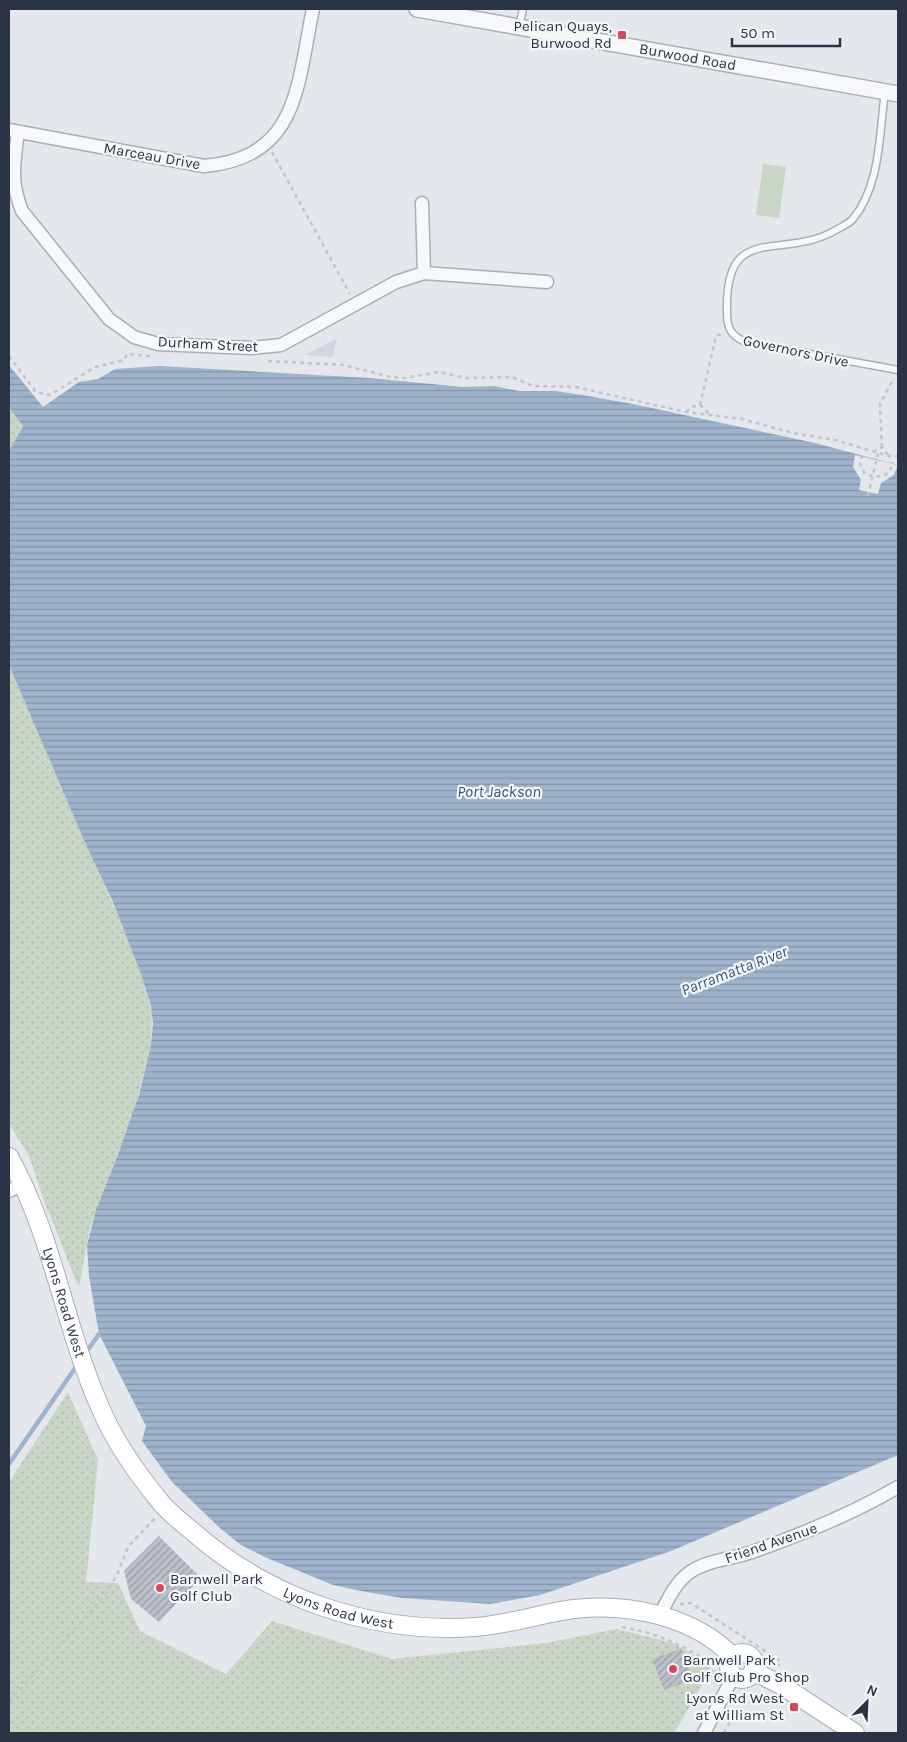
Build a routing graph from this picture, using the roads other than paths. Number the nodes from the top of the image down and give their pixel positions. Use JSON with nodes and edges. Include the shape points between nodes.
{"nodes":[{"id":1,"x":313,"y":9,"type":"edge"},
{"id":2,"x":418,"y":9,"type":"edge"},
{"id":3,"x":523,"y":9,"type":"edge"},
{"id":4,"x":518,"y":27,"type":"junction"},
{"id":5,"x":892,"y":93,"type":"edge"},
{"id":6,"x":13,"y":131,"type":"edge"},
{"id":7,"x":422,"y":203,"type":"dead end"},
{"id":8,"x":424,"y":273,"type":"junction"},
{"id":9,"x":547,"y":282,"type":"dead end"},
{"id":10,"x":897,"y":370,"type":"edge"},
{"id":11,"x":9,"y":1157,"type":"edge"},
{"id":12,"x":16,"y":1188,"type":"edge"},
{"id":13,"x":898,"y":1487,"type":"edge"},
{"id":14,"x":660,"y":1615,"type":"junction"},
{"id":15,"x":733,"y":1657,"type":"junction"},
{"id":16,"x":753,"y":1671,"type":"junction"},
{"id":17,"x":734,"y":1675,"type":"junction"},
{"id":18,"x":704,"y":1733,"type":"edge"},
{"id":19,"x":855,"y":1733,"type":"edge"}],
"edges":[{"from":1,"to":6,"type":"street","name":"Marceau Drive","via":[[290,109],[280,130],[268,144],[246,157],[226,164],[204,166]]},
{"from":2,"to":4,"type":"street","name":"Burwood Road"},
{"from":3,"to":4,"type":"lane"},
{"from":4,"to":5,"type":"street","name":"Burwood Road"},
{"from":5,"to":10,"type":"lane","name":"Governors Drive","via":[[868,195],[851,221],[824,237],[746,252],[736,260],[731,271],[727,298],[729,331],[745,342]]},
{"from":6,"to":8,"type":"street","name":"Durham Street","via":[[12,174],[22,211],[109,319],[134,337],[158,344],[251,348],[282,345],[396,282]]},
{"from":7,"to":8,"type":"street"},
{"from":8,"to":9,"type":"street","name":"Durham Street"},
{"from":11,"to":12,"type":"main road","name":"Lyons Road West"},
{"from":12,"to":14,"type":"main road","name":"Lyons Road West","via":[[39,1221],[86,1372],[116,1440],[137,1473],[165,1507],[201,1540],[242,1569],[313,1604],[354,1616],[410,1626],[446,1628],[518,1622],[597,1608]]},
{"from":13,"to":14,"type":"street","name":"Friend Avenue","via":[[856,1512],[750,1553],[691,1571],[676,1584]]},
{"from":14,"to":15,"type":"main road","name":"Lyons Road West","via":[[714,1641]]},
{"from":15,"to":16,"type":"main road","via":[[740,1653],[748,1654],[754,1664]]},
{"from":15,"to":17,"type":"main road","via":[[729,1668]]},
{"from":16,"to":17,"type":"main road","via":[[744,1678]]},
{"from":16,"to":19,"type":"main road","via":[[781,1685]]},
{"from":17,"to":18,"type":"street"}]}
